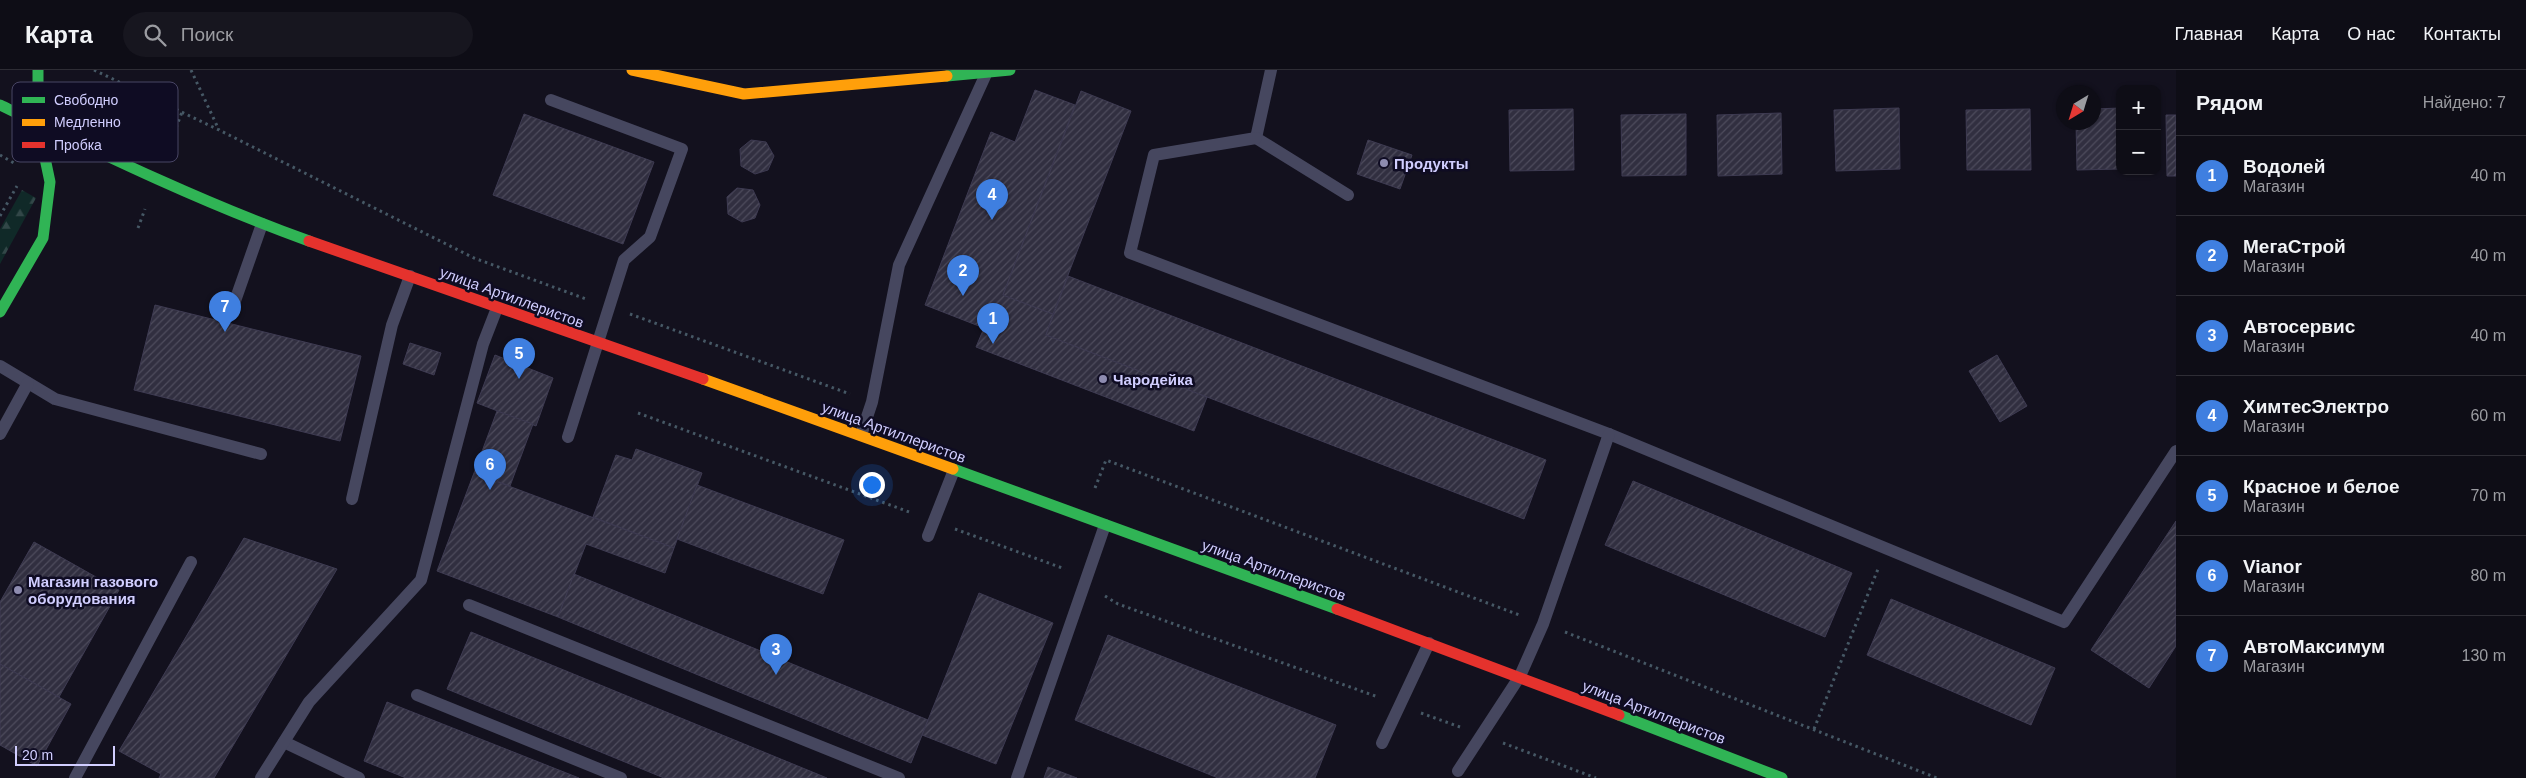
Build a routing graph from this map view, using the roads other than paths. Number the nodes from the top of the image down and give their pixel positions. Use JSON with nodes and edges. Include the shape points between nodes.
{"nodes":[{"id":1,"x":632,"y":70,"type":"edge"},
{"id":2,"x":1010,"y":70,"type":"edge"},
{"id":3,"x":1271,"y":70,"type":"edge"},
{"id":4,"x":986,"y":74,"type":"junction"},
{"id":5,"x":551,"y":100,"type":"dead end"},
{"id":6,"x":0,"y":105,"type":"edge"},
{"id":7,"x":12,"y":111,"type":"edge"},
{"id":8,"x":1256,"y":138,"type":"junction"},
{"id":9,"x":46,"y":162,"type":"edge"},
{"id":10,"x":118,"y":162,"type":"edge"},
{"id":11,"x":1348,"y":195,"type":"dead end"},
{"id":12,"x":262,"y":224,"type":"junction"},
{"id":13,"x":410,"y":276,"type":"junction"},
{"id":14,"x":235,"y":301,"type":"dead end"},
{"id":15,"x":497,"y":308,"type":"junction"},
{"id":16,"x":0,"y":312,"type":"edge"},
{"id":17,"x":598,"y":343,"type":"junction"},
{"id":18,"x":0,"y":366,"type":"edge"},
{"id":19,"x":28,"y":383,"type":"junction"},
{"id":20,"x":0,"y":434,"type":"edge"},
{"id":21,"x":1610,"y":434,"type":"junction"},
{"id":22,"x":861,"y":435,"type":"junction"},
{"id":23,"x":568,"y":437,"type":"dead end"},
{"id":24,"x":2176,"y":451,"type":"edge"},
{"id":25,"x":261,"y":454,"type":"dead end"},
{"id":26,"x":954,"y":470,"type":"junction"},
{"id":27,"x":352,"y":500,"type":"dead end"},
{"id":28,"x":1106,"y":525,"type":"junction"},
{"id":29,"x":928,"y":536,"type":"dead end"},
{"id":30,"x":191,"y":562,"type":"dead end"},
{"id":31,"x":469,"y":605,"type":"dead end"},
{"id":32,"x":1429,"y":643,"type":"junction"},
{"id":33,"x":1520,"y":676,"type":"junction"},
{"id":34,"x":417,"y":695,"type":"dead end"},
{"id":35,"x":284,"y":742,"type":"junction"},
{"id":36,"x":1382,"y":743,"type":"dead end"},
{"id":37,"x":1458,"y":772,"type":"dead end"},
{"id":38,"x":75,"y":778,"type":"edge"},
{"id":39,"x":261,"y":778,"type":"edge"},
{"id":40,"x":359,"y":778,"type":"edge"},
{"id":41,"x":621,"y":778,"type":"edge"},
{"id":42,"x":899,"y":778,"type":"edge"},
{"id":43,"x":1017,"y":778,"type":"edge"},
{"id":44,"x":1782,"y":778,"type":"edge"}],
"edges":[{"from":1,"to":4,"type":"street","via":[[744,94]]},
{"from":2,"to":4,"type":"street"},
{"from":3,"to":8,"type":"lane"},
{"from":4,"to":22,"type":"lane","via":[[898,265],[872,402]]},
{"from":5,"to":17,"type":"lane","via":[[682,149],[650,238],[624,260]]},
{"from":6,"to":7,"type":"street","name":"улица Артиллеристов"},
{"from":8,"to":11,"type":"lane"},
{"from":8,"to":21,"type":"lane","via":[[1154,155],[1130,253]]},
{"from":9,"to":16,"type":"street","via":[[50,182],[43,238]]},
{"from":10,"to":12,"type":"street","name":"улица Артиллеристов"},
{"from":12,"to":13,"type":"street","name":"улица Артиллеристов"},
{"from":12,"to":14,"type":"lane"},
{"from":13,"to":15,"type":"street","name":"улица Артиллеристов"},
{"from":13,"to":27,"type":"lane","via":[[392,325]]},
{"from":15,"to":17,"type":"street","name":"улица Артиллеристов"},
{"from":15,"to":35,"type":"lane","via":[[483,344],[421,580],[310,702]]},
{"from":17,"to":22,"type":"street","name":"улица Артиллеристов"},
{"from":17,"to":23,"type":"lane"},
{"from":18,"to":19,"type":"lane"},
{"from":19,"to":20,"type":"lane"},
{"from":19,"to":25,"type":"lane","via":[[55,399]]},
{"from":21,"to":24,"type":"lane","via":[[2064,622]]},
{"from":21,"to":33,"type":"lane","via":[[1543,624]]},
{"from":22,"to":26,"type":"street","name":"улица Артиллеристов"},
{"from":26,"to":28,"type":"street","name":"улица Артиллеристов"},
{"from":26,"to":29,"type":"lane"},
{"from":28,"to":32,"type":"street","name":"улица Артиллеристов"},
{"from":28,"to":43,"type":"lane"},
{"from":30,"to":38,"type":"lane"},
{"from":31,"to":42,"type":"lane"},
{"from":32,"to":33,"type":"street","name":"улица Артиллеристов"},
{"from":32,"to":36,"type":"lane"},
{"from":33,"to":37,"type":"lane"},
{"from":33,"to":44,"type":"street","name":"улица Артиллеристов"},
{"from":34,"to":41,"type":"lane"},
{"from":35,"to":39,"type":"lane"},
{"from":35,"to":40,"type":"lane"}]}
